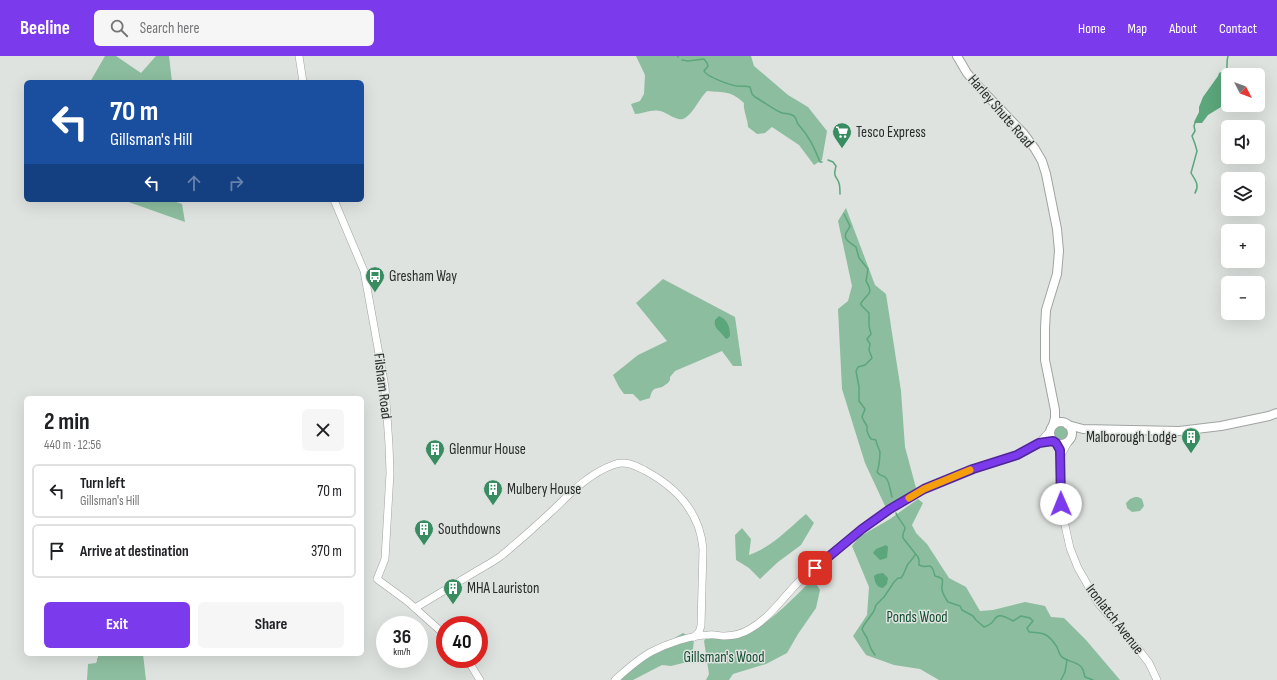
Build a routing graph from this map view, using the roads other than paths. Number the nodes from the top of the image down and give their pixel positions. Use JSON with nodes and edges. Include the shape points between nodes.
{"nodes":[{"id":1,"x":299,"y":56,"type":"edge"},
{"id":2,"x":957,"y":56,"type":"edge"},
{"id":3,"x":303,"y":80,"type":"edge"},
{"id":4,"x":335,"y":202,"type":"edge"},
{"id":5,"x":1055,"y":410,"type":"junction"},
{"id":6,"x":1277,"y":413,"type":"edge"},
{"id":7,"x":1066,"y":424,"type":"junction"},
{"id":8,"x":1052,"y":428,"type":"junction"},
{"id":9,"x":1083,"y":429,"type":"junction"},
{"id":10,"x":1069,"y":440,"type":"junction"},
{"id":11,"x":1055,"y":442,"type":"junction"},
{"id":12,"x":1039,"y":443,"type":"junction"},
{"id":13,"x":1060,"y":455,"type":"junction"},
{"id":14,"x":415,"y":608,"type":"junction"},
{"id":15,"x":701,"y":626,"type":"junction"},
{"id":16,"x":436,"y":627,"type":"edge"},
{"id":17,"x":708,"y":634,"type":"junction"},
{"id":18,"x":694,"y":637,"type":"junction"},
{"id":19,"x":473,"y":668,"type":"edge"},
{"id":20,"x":480,"y":680,"type":"edge"},
{"id":21,"x":615,"y":680,"type":"edge"},
{"id":22,"x":1157,"y":680,"type":"edge"}],
"edges":[{"from":1,"to":3,"type":"street"},
{"from":2,"to":5,"type":"main road","name":"Harley Shute Road","via":[[967,73],[1027,139],[1042,162],[1046,174],[1059,251],[1057,274],[1046,310],[1045,328],[1045,360]]},
{"from":4,"to":14,"type":"street","name":"Filsham Road","via":[[364,271],[385,388],[390,473],[385,559],[377,579]]},
{"from":5,"to":7,"type":"main road"},
{"from":5,"to":8,"type":"main road","name":"Harley Shute Road","via":[[1056,418]]},
{"from":6,"to":9,"type":"main road","via":[[1221,426],[1179,431]]},
{"from":7,"to":8,"type":"main road","via":[[1058,422]]},
{"from":7,"to":9,"type":"main road"},
{"from":7,"to":10,"type":"main road","via":[[1072,431]]},
{"from":8,"to":11,"type":"main road","via":[[1050,437]]},
{"from":8,"to":12,"type":"street"},
{"from":9,"to":10,"type":"main road"},
{"from":10,"to":11,"type":"main road","via":[[1062,444]]},
{"from":10,"to":13,"type":"street"},
{"from":11,"to":12,"type":"street"},
{"from":11,"to":13,"type":"street","name":"Ironlatch Avenue"},
{"from":12,"to":17,"type":"street","via":[[1017,455],[973,469],[916,494],[890,509],[826,558],[755,626],[738,634]]},
{"from":13,"to":22,"type":"street","name":"Ironlatch Avenue","via":[[1062,512],[1070,548],[1078,568],[1098,603],[1149,662]]},
{"from":14,"to":15,"type":"street","via":[[499,557],[540,523],[588,477],[613,464],[624,462],[636,466],[668,485],[681,496],[691,510],[702,536]]},
{"from":14,"to":16,"type":"street"},
{"from":15,"to":17,"type":"street"},
{"from":15,"to":18,"type":"street"},
{"from":17,"to":18,"type":"street"},
{"from":18,"to":21,"type":"street","via":[[650,652]]},
{"from":19,"to":20,"type":"street"}]}
